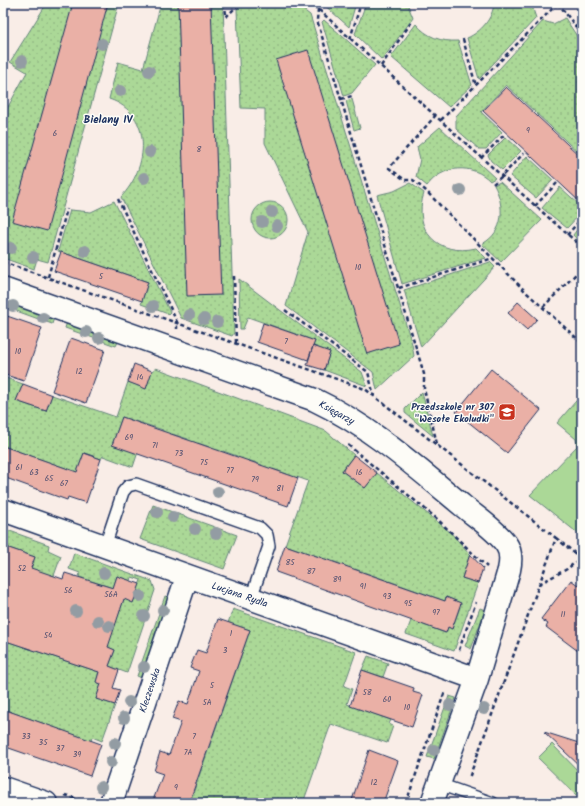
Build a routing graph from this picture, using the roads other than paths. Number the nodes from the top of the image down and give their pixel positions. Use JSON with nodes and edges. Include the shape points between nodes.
{"nodes":[{"id":1,"x":3,"y":289,"type":"edge"},
{"id":2,"x":3,"y":510,"type":"edge"},
{"id":3,"x":105,"y":546,"type":"junction"},
{"id":4,"x":187,"y":577,"type":"junction"},
{"id":5,"x":251,"y":598,"type":"junction"},
{"id":6,"x":477,"y":679,"type":"junction"},
{"id":7,"x":3,"y":788,"type":"edge"},
{"id":8,"x":436,"y":794,"type":"edge"},
{"id":9,"x":46,"y":803,"type":"edge"},
{"id":10,"x":110,"y":803,"type":"edge"},
{"id":11,"x":493,"y":803,"type":"edge"}],
"edges":[{"from":1,"to":6,"type":"street","name":"Księgarzy","via":[[315,400],[371,432],[438,485],[501,538],[510,552],[509,570]]},
{"from":2,"to":3,"type":"street","name":"Lucjana Rydla"},
{"from":3,"to":4,"type":"street","name":"Lucjana Rydla"},
{"from":3,"to":5,"type":"lane","via":[[123,492],[128,486],[136,484],[260,528],[267,535],[269,546]]},
{"from":4,"to":5,"type":"street","name":"Lucjana Rydla"},
{"from":4,"to":10,"type":"street","name":"Kleczewska"},
{"from":5,"to":6,"type":"street","name":"Lucjana Rydla"},
{"from":6,"to":8,"type":"street","name":"Księgarzy"},
{"from":7,"to":9,"type":"street"},
{"from":8,"to":11,"type":"lane","via":[[463,792]]}]}
